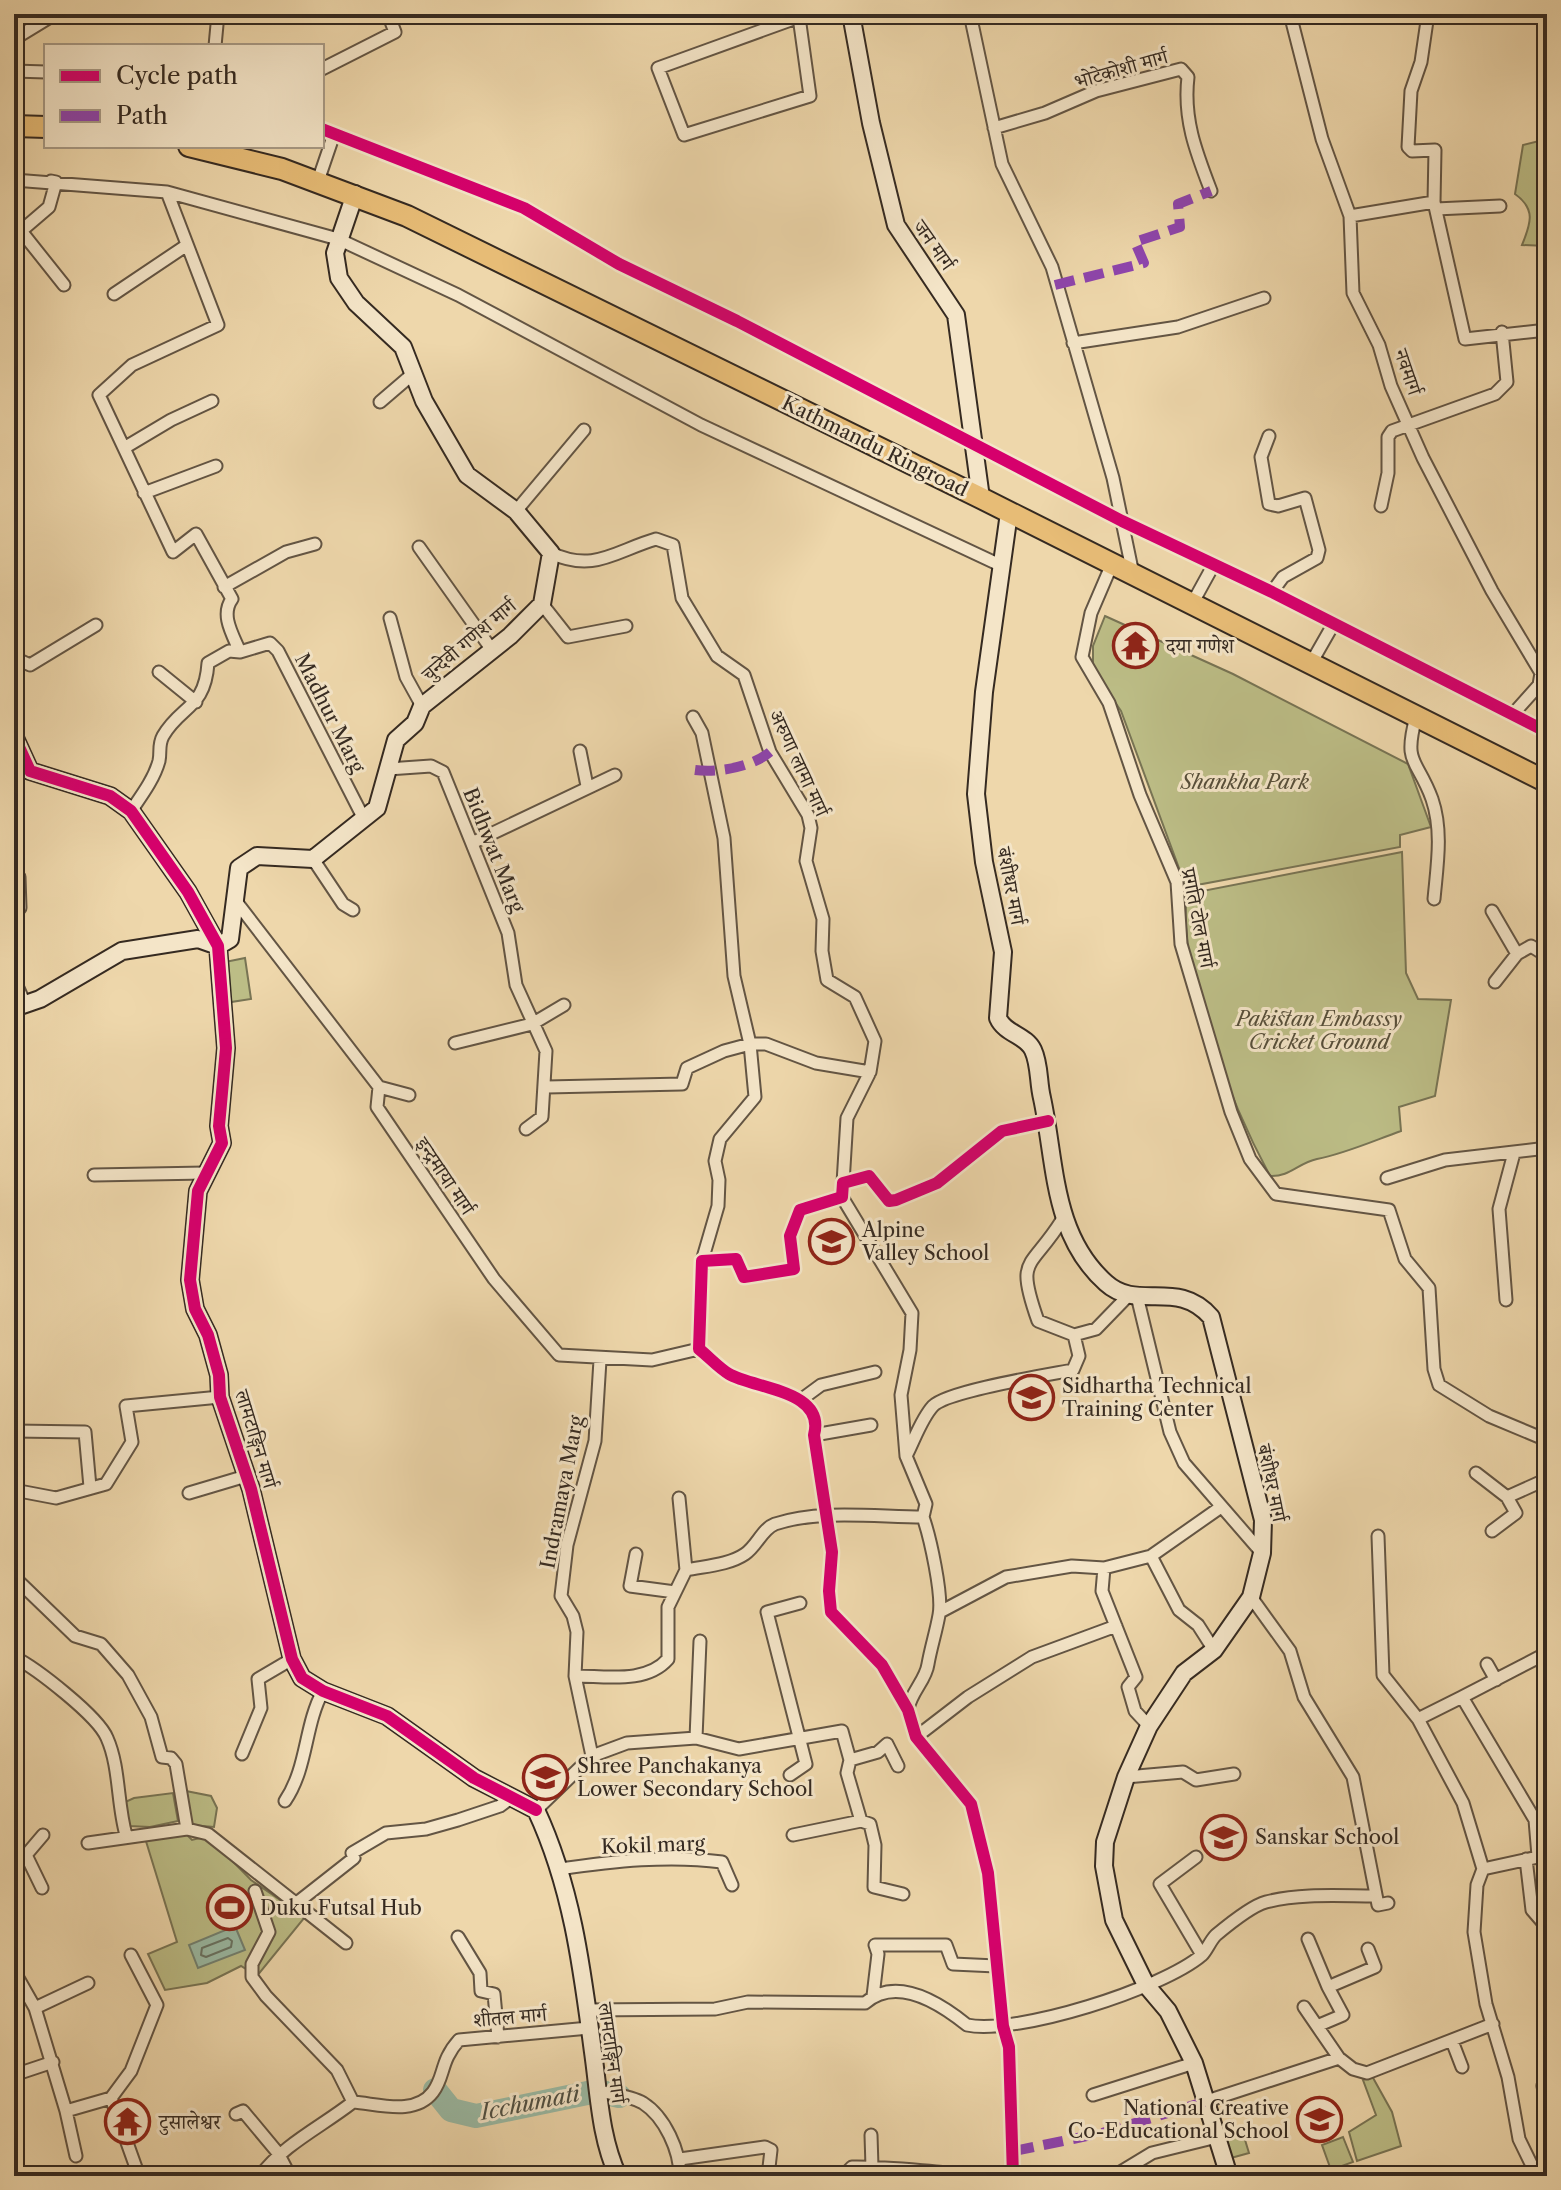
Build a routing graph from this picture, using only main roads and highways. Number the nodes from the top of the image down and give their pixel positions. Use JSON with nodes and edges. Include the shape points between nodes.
{"nodes":[{"id":1,"x":14,"y":126,"type":"edge"},
{"id":2,"x":44,"y":127,"type":"edge"},
{"id":3,"x":207,"y":148,"type":"edge"},
{"id":4,"x":242,"y":152,"type":"edge"},
{"id":5,"x":1545,"y":776,"type":"edge"}],
"edges":[{"from":1,"to":2,"type":"highway"},
{"from":3,"to":4,"type":"highway","name":"Kathmandu Ringroad"},
{"from":4,"to":5,"type":"highway","name":"Kathmandu Ringroad","via":[[464,243],[1310,665]]}]}
